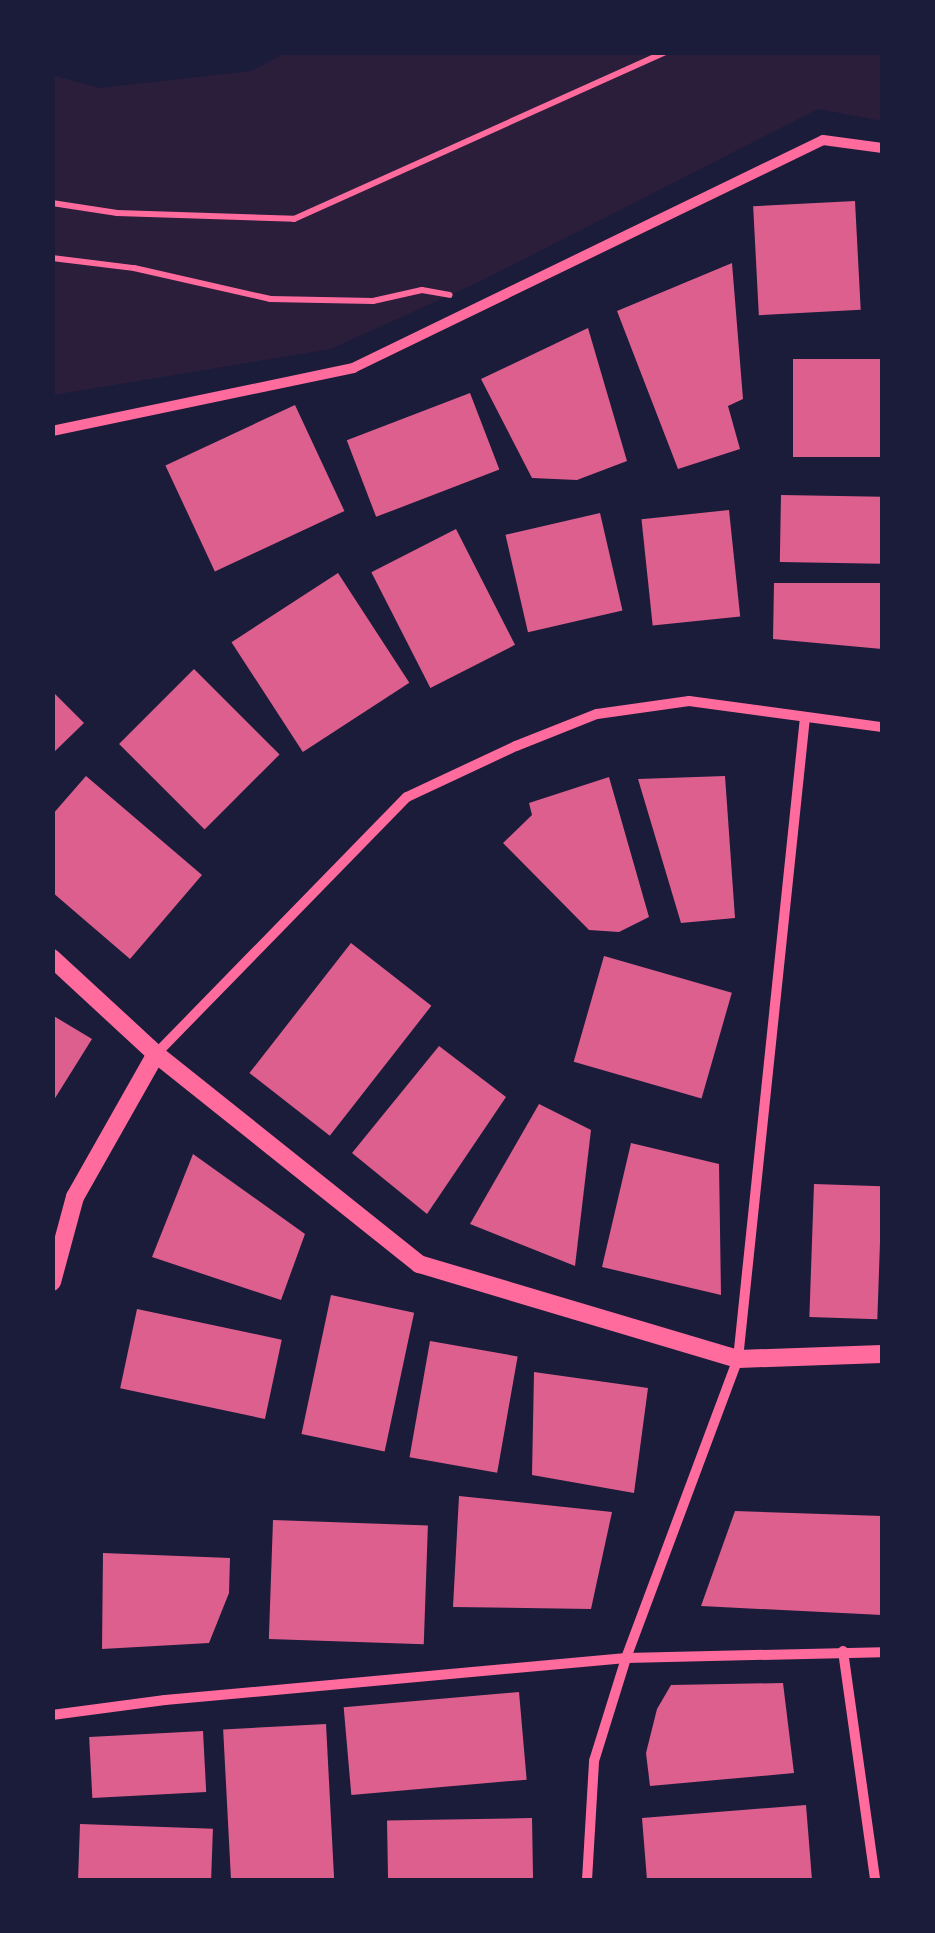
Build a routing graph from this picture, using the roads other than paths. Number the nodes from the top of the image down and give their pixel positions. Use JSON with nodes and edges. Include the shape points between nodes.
{"nodes":[{"id":1,"x":882,"y":148,"type":"edge"},
{"id":2,"x":52,"y":432,"type":"edge"},
{"id":3,"x":805,"y":717,"type":"junction"},
{"id":4,"x":882,"y":728,"type":"edge"},
{"id":5,"x":52,"y":958,"type":"edge"},
{"id":6,"x":156,"y":1054,"type":"junction"},
{"id":7,"x":52,"y":1282,"type":"edge"},
{"id":8,"x":882,"y":1354,"type":"edge"},
{"id":9,"x":738,"y":1358,"type":"junction"},
{"id":10,"x":843,"y":1651,"type":"junction"},
{"id":11,"x":882,"y":1652,"type":"edge"},
{"id":12,"x":626,"y":1658,"type":"junction"},
{"id":13,"x":52,"y":1715,"type":"edge"},
{"id":14,"x":587,"y":1880,"type":"edge"},
{"id":15,"x":875,"y":1880,"type":"edge"}],
"edges":[{"from":1,"to":2,"type":"street","via":[[824,140],[353,368]]},
{"from":3,"to":4,"type":"street"},
{"from":3,"to":6,"type":"street","via":[[690,701],[596,714],[407,797]]},
{"from":3,"to":9,"type":"street"},
{"from":5,"to":6,"type":"street"},
{"from":6,"to":7,"type":"street","via":[[75,1197]]},
{"from":6,"to":9,"type":"street","via":[[419,1264]]},
{"from":8,"to":9,"type":"street"},
{"from":9,"to":12,"type":"street"},
{"from":10,"to":11,"type":"street"},
{"from":10,"to":12,"type":"street"},
{"from":10,"to":15,"type":"street"},
{"from":12,"to":13,"type":"street"},
{"from":12,"to":14,"type":"street","via":[[594,1761]]}]}
